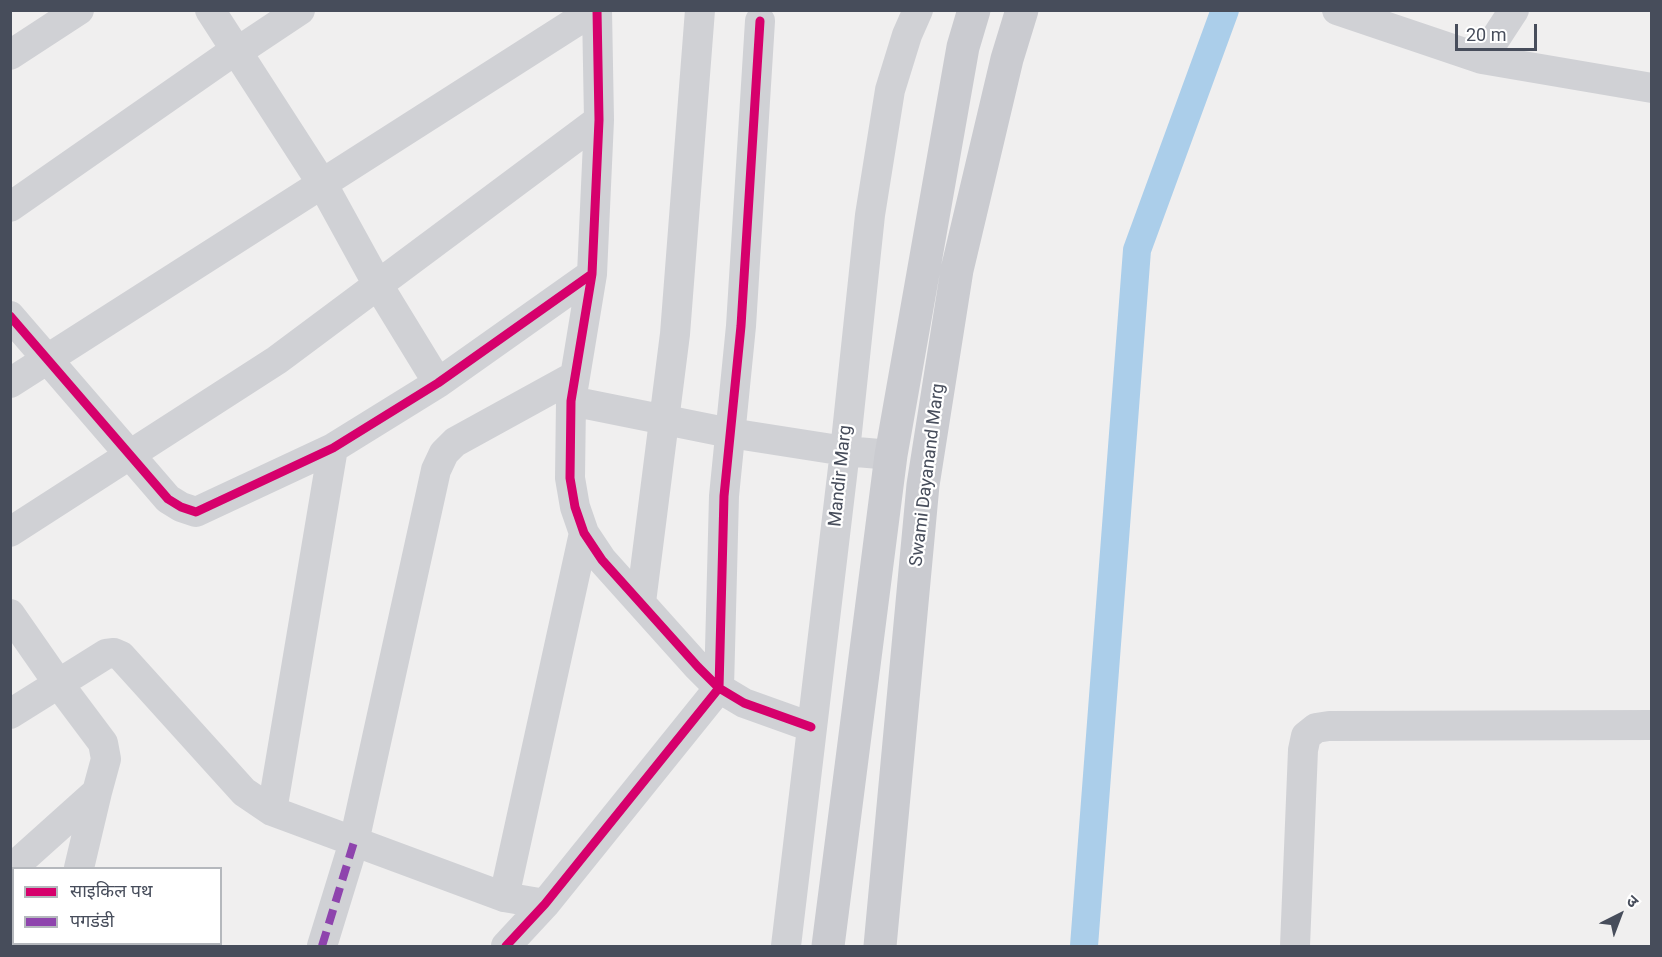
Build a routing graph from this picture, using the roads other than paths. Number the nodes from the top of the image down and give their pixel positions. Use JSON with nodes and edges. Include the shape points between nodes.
{"nodes":[{"id":1,"x":80,"y":10,"type":"edge"},
{"id":2,"x":210,"y":10,"type":"edge"},
{"id":3,"x":300,"y":10,"type":"edge"},
{"id":4,"x":596,"y":10,"type":"edge"},
{"id":5,"x":700,"y":10,"type":"edge"},
{"id":6,"x":918,"y":10,"type":"edge"},
{"id":7,"x":974,"y":10,"type":"edge"},
{"id":8,"x":1022,"y":10,"type":"edge"},
{"id":9,"x":1337,"y":10,"type":"edge"},
{"id":10,"x":1514,"y":10,"type":"edge"},
{"id":11,"x":759,"y":21,"type":"dead end"},
{"id":12,"x":234,"y":51,"type":"junction"},
{"id":13,"x":10,"y":56,"type":"edge"},
{"id":14,"x":1482,"y":58,"type":"junction"},
{"id":15,"x":1652,"y":88,"type":"edge"},
{"id":16,"x":599,"y":120,"type":"junction"},
{"id":17,"x":323,"y":185,"type":"junction"},
{"id":18,"x":10,"y":207,"type":"edge"},
{"id":19,"x":592,"y":274,"type":"junction"},
{"id":20,"x":378,"y":285,"type":"junction"},
{"id":21,"x":10,"y":316,"type":"edge"},
{"id":22,"x":47,"y":359,"type":"junction"},
{"id":23,"x":10,"y":383,"type":"edge"},
{"id":24,"x":438,"y":383,"type":"junction"},
{"id":25,"x":573,"y":388,"type":"junction"},
{"id":26,"x":665,"y":419,"type":"junction"},
{"id":27,"x":730,"y":433,"type":"junction"},
{"id":28,"x":333,"y":448,"type":"junction"},
{"id":29,"x":845,"y":451,"type":"junction"},
{"id":30,"x":891,"y":455,"type":"junction"},
{"id":31,"x":130,"y":456,"type":"junction"},
{"id":32,"x":10,"y":532,"type":"edge"},
{"id":33,"x":584,"y":533,"type":"junction"},
{"id":34,"x":641,"y":602,"type":"junction"},
{"id":35,"x":10,"y":614,"type":"edge"},
{"id":36,"x":58,"y":683,"type":"junction"},
{"id":37,"x":719,"y":688,"type":"junction"},
{"id":38,"x":10,"y":714,"type":"edge"},
{"id":39,"x":1652,"y":725,"type":"edge"},
{"id":40,"x":811,"y":727,"type":"junction"},
{"id":41,"x":97,"y":792,"type":"junction"},
{"id":42,"x":272,"y":811,"type":"junction"},
{"id":43,"x":354,"y":842,"type":"junction"},
{"id":44,"x":13,"y":867,"type":"edge"},
{"id":45,"x":79,"y":867,"type":"edge"},
{"id":46,"x":504,"y":897,"type":"junction"},
{"id":47,"x":545,"y":904,"type":"junction"},
{"id":48,"x":322,"y":946,"type":"edge"},
{"id":49,"x":506,"y":946,"type":"edge"},
{"id":50,"x":786,"y":946,"type":"edge"},
{"id":51,"x":828,"y":946,"type":"edge"},
{"id":52,"x":880,"y":946,"type":"edge"},
{"id":53,"x":1295,"y":946,"type":"edge"}],
"edges":[{"from":1,"to":13,"type":"street"},
{"from":2,"to":12,"type":"street"},
{"from":3,"to":12,"type":"street"},
{"from":4,"to":16,"type":"street"},
{"from":4,"to":17,"type":"street"},
{"from":5,"to":26,"type":"street"},
{"from":6,"to":29,"type":"street","name":"Mandir Marg","via":[[890,90],[870,215]]},
{"from":7,"to":30,"type":"main road","name":"Swami Dayanand Marg","via":[[963,47]]},
{"from":8,"to":52,"type":"main road","name":"Swami Dayanand Marg","via":[[957,270],[923,485]]},
{"from":9,"to":14,"type":"street"},
{"from":10,"to":14,"type":"street"},
{"from":11,"to":27,"type":"street","via":[[741,326]]},
{"from":12,"to":17,"type":"street"},
{"from":12,"to":18,"type":"street"},
{"from":14,"to":15,"type":"street"},
{"from":16,"to":19,"type":"street"},
{"from":16,"to":20,"type":"street"},
{"from":17,"to":20,"type":"street"},
{"from":17,"to":22,"type":"street"},
{"from":19,"to":24,"type":"street"},
{"from":19,"to":25,"type":"street"},
{"from":20,"to":24,"type":"street"},
{"from":20,"to":31,"type":"street","via":[[277,360]]},
{"from":21,"to":22,"type":"street"},
{"from":22,"to":23,"type":"street"},
{"from":22,"to":31,"type":"street"},
{"from":24,"to":28,"type":"street"},
{"from":25,"to":26,"type":"street"},
{"from":25,"to":33,"type":"street","via":[[570,478]]},
{"from":25,"to":43,"type":"street","via":[[470,433],[444,453],[436,470]]},
{"from":26,"to":27,"type":"street"},
{"from":26,"to":34,"type":"street"},
{"from":27,"to":29,"type":"street"},
{"from":27,"to":37,"type":"street","via":[[724,496]]},
{"from":28,"to":31,"type":"street","via":[[196,512],[168,499]]},
{"from":28,"to":42,"type":"street"},
{"from":29,"to":30,"type":"street"},
{"from":29,"to":40,"type":"street","name":"Mandir Marg"},
{"from":30,"to":51,"type":"main road","name":"Swami Dayanand Marg"},
{"from":31,"to":32,"type":"street"},
{"from":33,"to":34,"type":"street","via":[[602,560]]},
{"from":33,"to":46,"type":"street"},
{"from":34,"to":37,"type":"street"},
{"from":35,"to":36,"type":"street"},
{"from":36,"to":38,"type":"street"},
{"from":36,"to":41,"type":"street","via":[[103,742],[106,759]]},
{"from":36,"to":42,"type":"street","via":[[106,654],[121,656],[244,792]]},
{"from":37,"to":40,"type":"street","via":[[744,703]]},
{"from":37,"to":47,"type":"street"},
{"from":39,"to":53,"type":"street","via":[[1316,728],[1306,736],[1303,750]]},
{"from":40,"to":50,"type":"street","name":"Mandir Marg"},
{"from":41,"to":44,"type":"street"},
{"from":41,"to":45,"type":"street"},
{"from":42,"to":43,"type":"street"},
{"from":43,"to":46,"type":"street"},
{"from":43,"to":48,"type":"street"},
{"from":46,"to":47,"type":"street"},
{"from":47,"to":49,"type":"street"}]}
